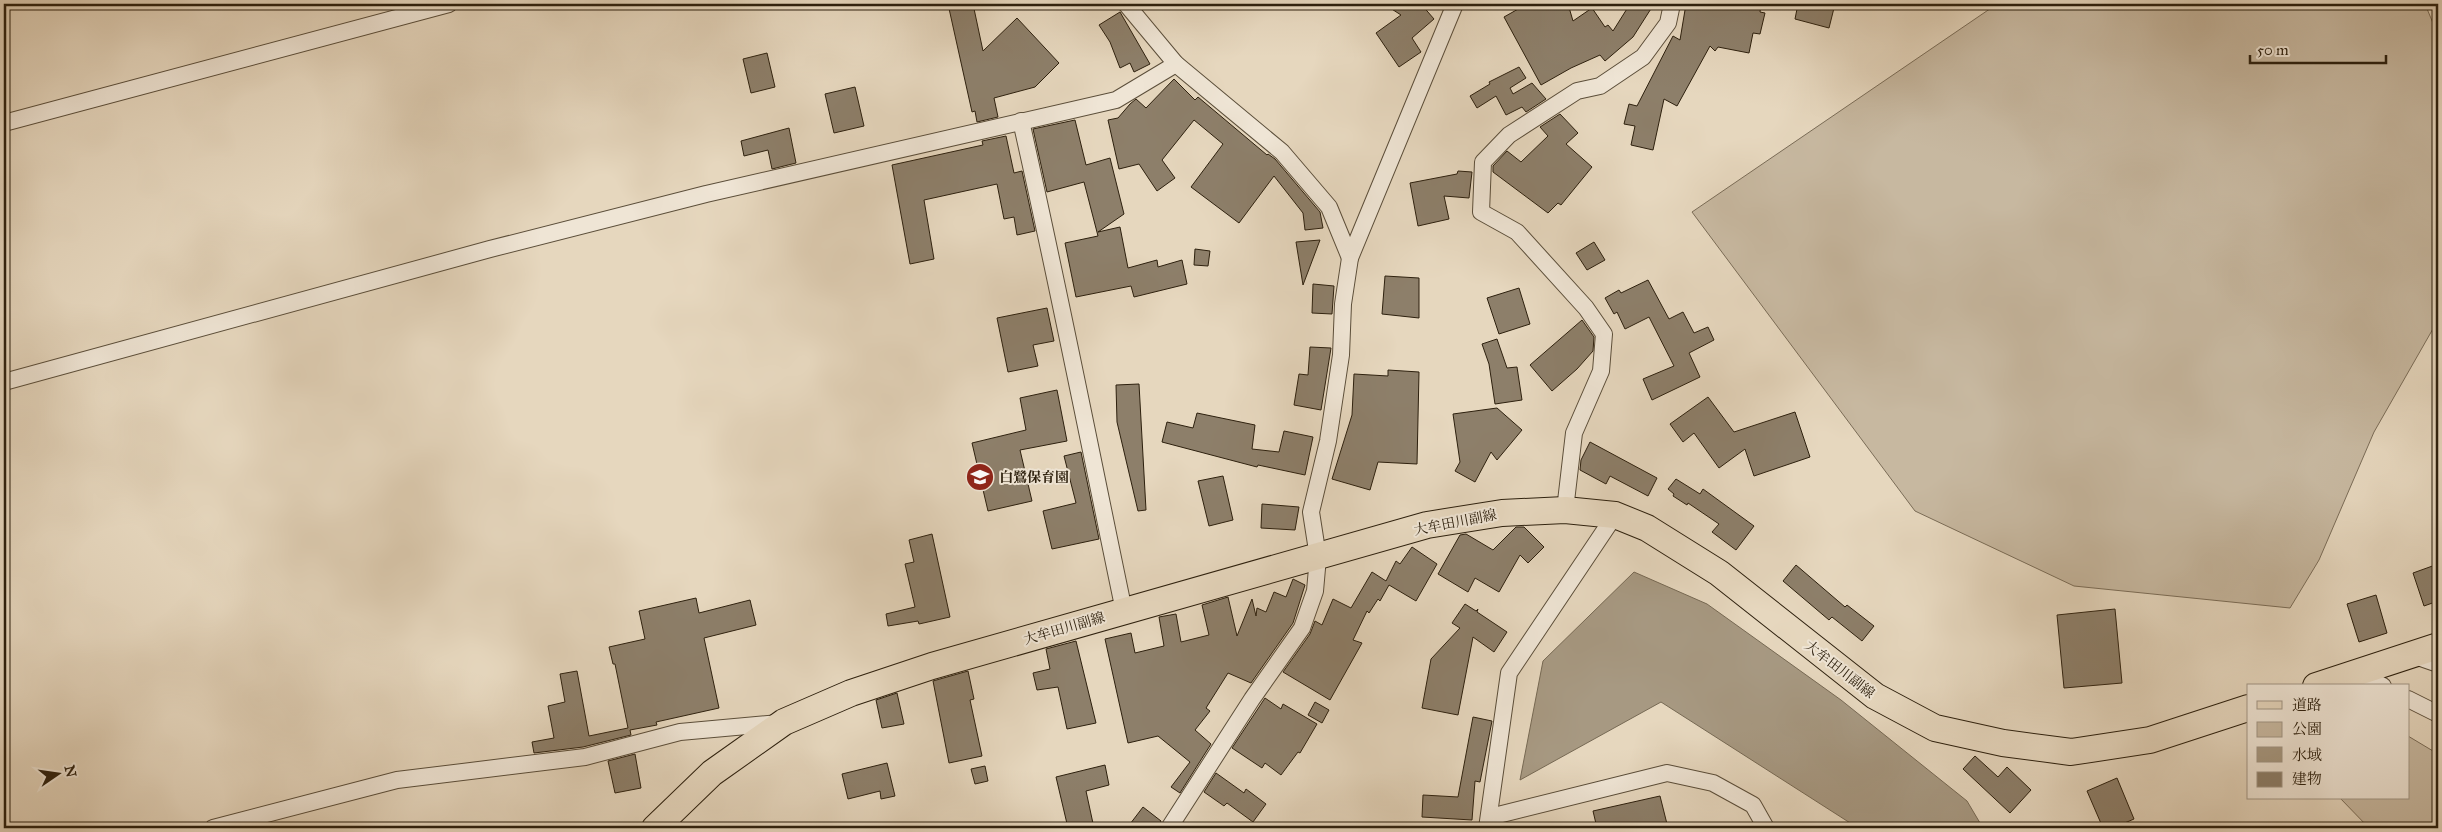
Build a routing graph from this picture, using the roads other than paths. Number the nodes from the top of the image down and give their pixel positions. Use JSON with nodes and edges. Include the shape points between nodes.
{"nodes":[{"id":1,"x":449,"y":4,"type":"edge"},
{"id":2,"x":1126,"y":4,"type":"edge"},
{"id":3,"x":1455,"y":4,"type":"edge"},
{"id":4,"x":1672,"y":4,"type":"edge"},
{"id":5,"x":1176,"y":64,"type":"junction"},
{"id":6,"x":1021,"y":121,"type":"junction"},
{"id":7,"x":4,"y":123,"type":"edge"},
{"id":8,"x":1350,"y":258,"type":"junction"},
{"id":9,"x":4,"y":382,"type":"edge"},
{"id":10,"x":1565,"y":510,"type":"junction"},
{"id":11,"x":1615,"y":515,"type":"junction"},
{"id":12,"x":1318,"y":556,"type":"junction"},
{"id":13,"x":1124,"y":611,"type":"junction"},
{"id":14,"x":2438,"y":646,"type":"edge"},
{"id":15,"x":2411,"y":654,"type":"junction"},
{"id":16,"x":2438,"y":664,"type":"edge"},
{"id":17,"x":2357,"y":672,"type":"junction"},
{"id":18,"x":2322,"y":684,"type":"edge"},
{"id":19,"x":2379,"y":684,"type":"edge"},
{"id":20,"x":2410,"y":700,"type":"edge"},
{"id":21,"x":2247,"y":708,"type":"edge"},
{"id":22,"x":2438,"y":714,"type":"edge"},
{"id":23,"x":784,"y":722,"type":"junction"},
{"id":24,"x":1489,"y":823,"type":"edge"},
{"id":25,"x":213,"y":828,"type":"edge"},
{"id":26,"x":655,"y":828,"type":"edge"},
{"id":27,"x":1170,"y":828,"type":"edge"},
{"id":28,"x":1766,"y":828,"type":"edge"}],
"edges":[{"from":1,"to":7,"type":"street"},
{"from":2,"to":5,"type":"street"},
{"from":3,"to":8,"type":"street"},
{"from":4,"to":10,"type":"street","via":[[1668,23],[1643,57],[1600,86],[1577,91],[1516,130],[1483,162],[1481,212],[1517,232],[1586,308],[1604,334],[1602,371],[1574,433]]},
{"from":5,"to":6,"type":"street","via":[[1116,100]]},
{"from":5,"to":8,"type":"street","via":[[1282,152],[1329,207]]},
{"from":6,"to":9,"type":"street","via":[[706,194],[490,249]]},
{"from":6,"to":13,"type":"street"},
{"from":8,"to":12,"type":"street","via":[[1330,432],[1311,512]]},
{"from":10,"to":11,"type":"main road","name":"大牟田川副線"},
{"from":10,"to":12,"type":"main road","name":"大牟田川副線","via":[[1502,513],[1427,525]]},
{"from":11,"to":21,"type":"main road","name":"大牟田川副線","via":[[1647,528],[1719,573],[1875,696],[1934,728],[2003,743],[2071,752],[2150,740]]},
{"from":11,"to":24,"type":"street","via":[[1509,673]]},
{"from":12,"to":13,"type":"main road","name":"大牟田川副線"},
{"from":12,"to":27,"type":"street","via":[[1315,591],[1302,628],[1252,699]]},
{"from":13,"to":23,"type":"main road","name":"大牟田川副線","via":[[932,666],[851,693]]},
{"from":14,"to":15,"type":"main road"},
{"from":15,"to":16,"type":"street"},
{"from":15,"to":17,"type":"main road"},
{"from":17,"to":18,"type":"main road"},
{"from":17,"to":19,"type":"street"},
{"from":20,"to":22,"type":"street"},
{"from":23,"to":25,"type":"street","via":[[680,732],[585,757],[397,780]]},
{"from":23,"to":26,"type":"main road","name":"大牟田川副線","via":[[712,773]]},
{"from":24,"to":28,"type":"street","via":[[1667,773],[1713,783],[1753,804]]}]}
